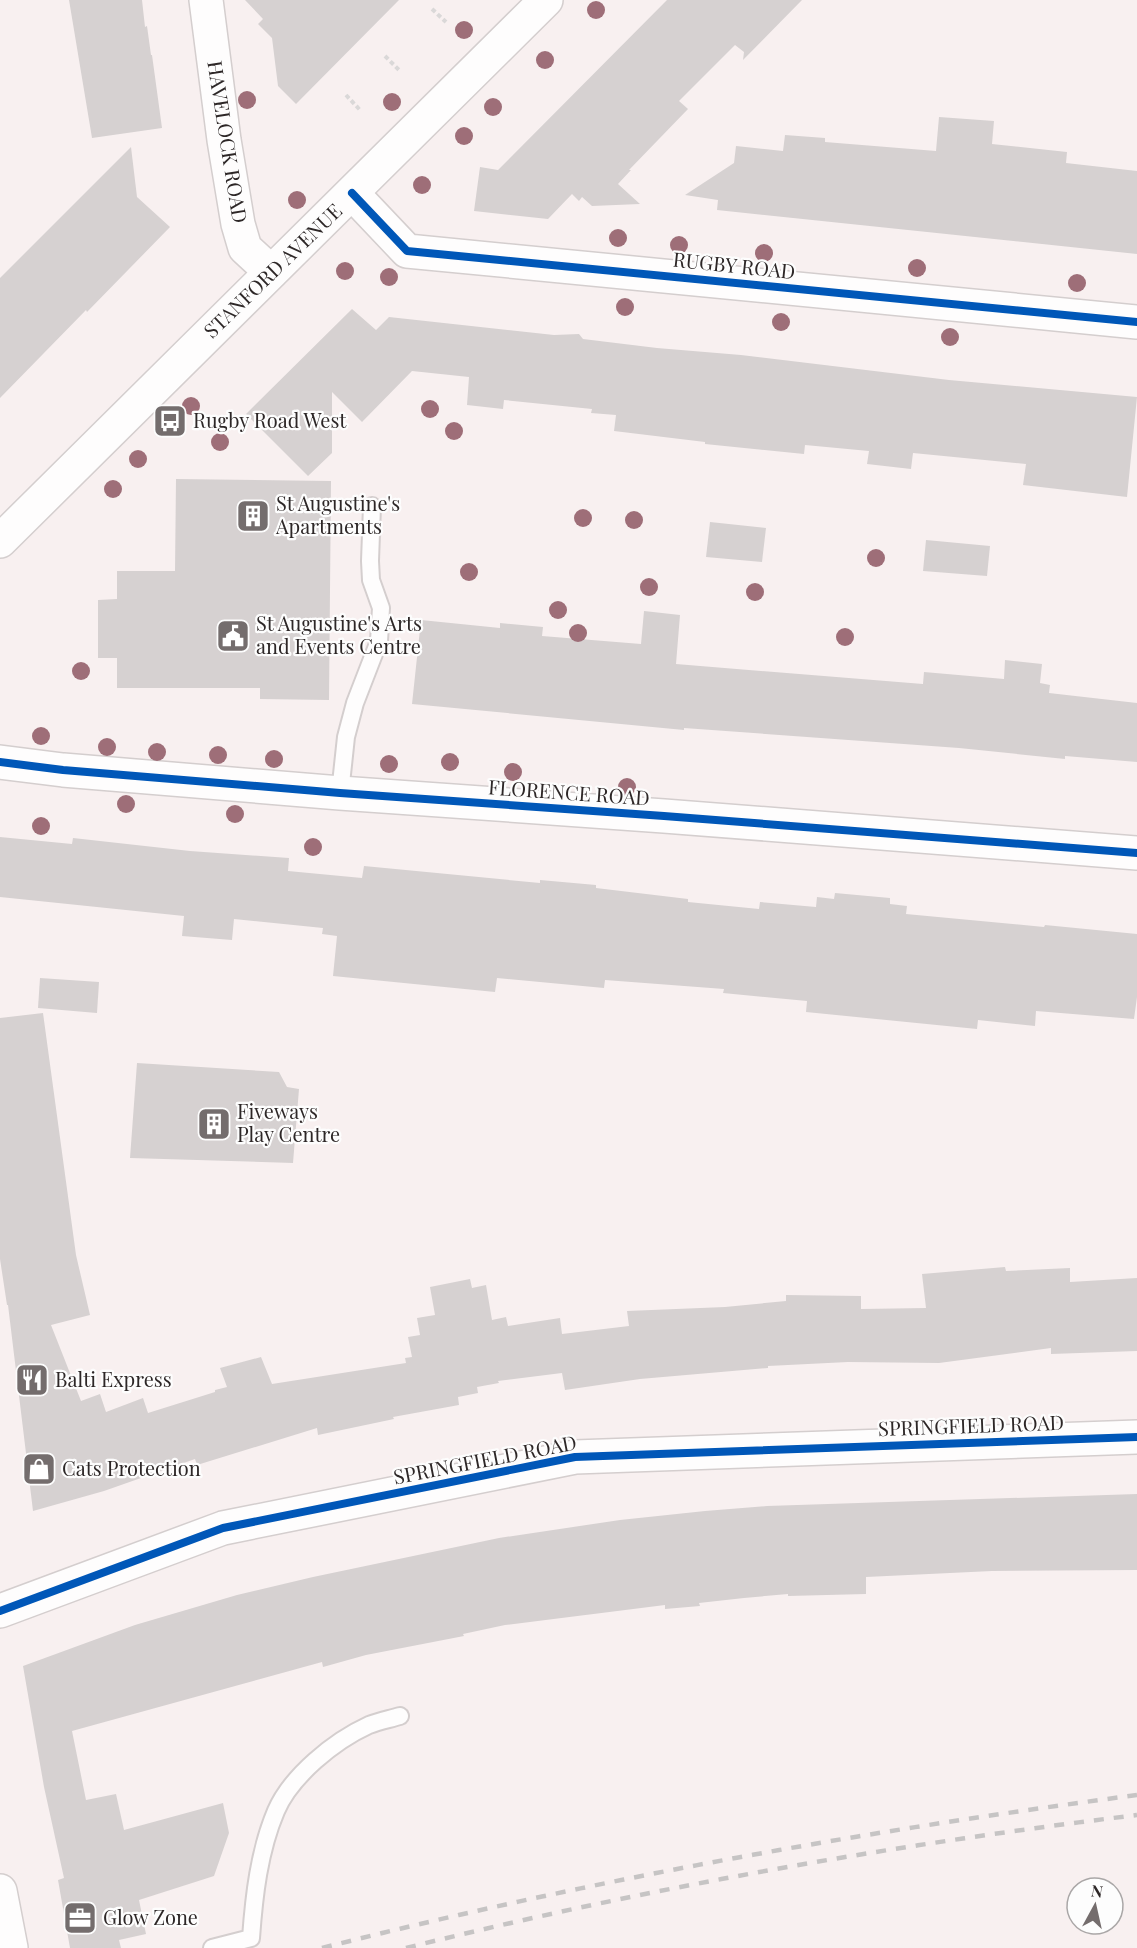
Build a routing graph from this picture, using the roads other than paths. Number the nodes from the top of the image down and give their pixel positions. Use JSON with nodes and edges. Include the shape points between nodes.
{"nodes":[{"id":1,"x":206,"y":0,"type":"edge"},
{"id":2,"x":546,"y":0,"type":"edge"},
{"id":3,"x":352,"y":193,"type":"junction"},
{"id":4,"x":271,"y":272,"type":"junction"},
{"id":5,"x":1137,"y":322,"type":"edge"},
{"id":6,"x":372,"y":506,"type":"dead end"},
{"id":7,"x":0,"y":541,"type":"edge"},
{"id":8,"x":0,"y":762,"type":"edge"},
{"id":9,"x":340,"y":793,"type":"junction"},
{"id":10,"x":1137,"y":853,"type":"edge"},
{"id":11,"x":1137,"y":1437,"type":"edge"},
{"id":12,"x":0,"y":1611,"type":"edge"},
{"id":13,"x":400,"y":1716,"type":"dead end"},
{"id":14,"x":0,"y":1891,"type":"edge"},
{"id":15,"x":11,"y":1948,"type":"edge"},
{"id":16,"x":212,"y":1948,"type":"edge"}],
"edges":[{"from":1,"to":4,"type":"main road","name":"HAVELOCK ROAD","via":[[238,224],[245,248]]},
{"from":2,"to":3,"type":"main road","name":"STANFORD AVENUE"},
{"from":3,"to":4,"type":"main road","name":"STANFORD AVENUE"},
{"from":3,"to":5,"type":"main road","name":"RUGBY ROAD","via":[[407,251]]},
{"from":4,"to":7,"type":"main road","name":"STANFORD AVENUE"},
{"from":6,"to":9,"type":"lane","via":[[370,561],[371,580],[381,608],[379,640],[346,737]]},
{"from":8,"to":9,"type":"main road","name":"FLORENCE ROAD"},
{"from":9,"to":10,"type":"main road","name":"FLORENCE ROAD"},
{"from":11,"to":12,"type":"main road","name":"SPRINGFIELD ROAD","via":[[575,1457],[224,1528]]},
{"from":13,"to":16,"type":"lane","via":[[370,1725],[345,1739],[312,1763],[286,1791],[262,1854],[251,1938]]},
{"from":14,"to":15,"type":"main road"}]}
